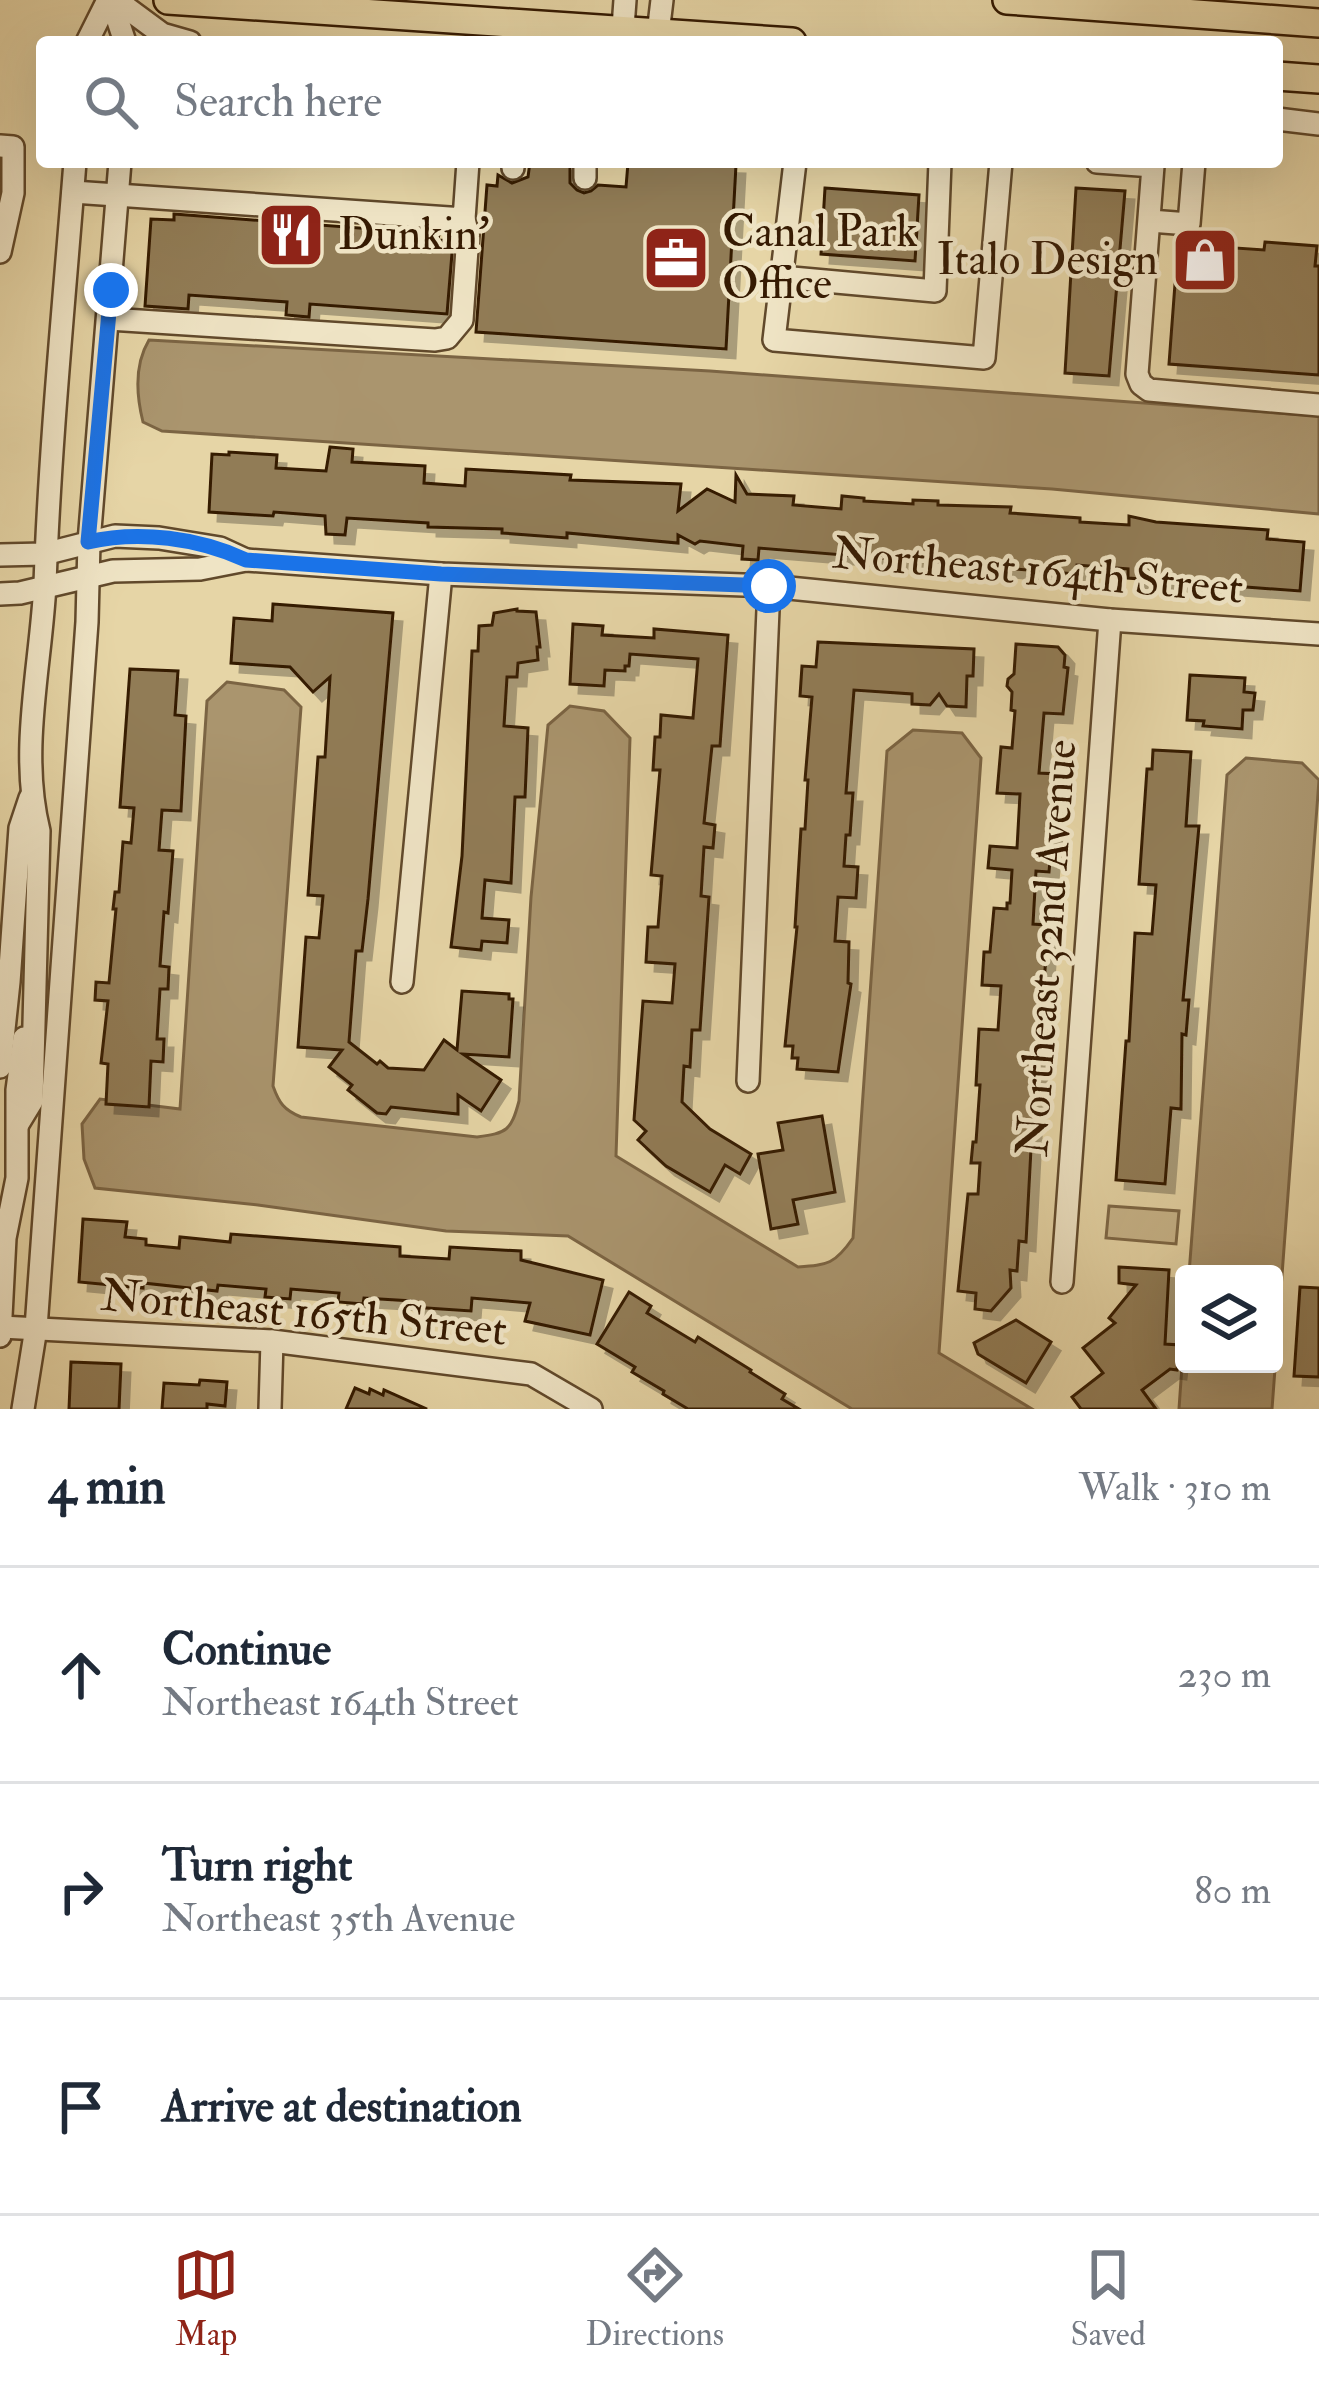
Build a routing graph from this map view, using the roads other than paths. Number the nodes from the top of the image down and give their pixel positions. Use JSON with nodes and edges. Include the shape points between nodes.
{"nodes":[{"id":1,"x":112,"y":0,"type":"edge"},
{"id":2,"x":168,"y":0,"type":"edge"},
{"id":3,"x":625,"y":0,"type":"edge"},
{"id":4,"x":662,"y":0,"type":"edge"},
{"id":5,"x":1007,"y":0,"type":"edge"},
{"id":6,"x":1319,"y":23,"type":"edge"},
{"id":7,"x":91,"y":36,"type":"edge"},
{"id":8,"x":123,"y":36,"type":"edge"},
{"id":9,"x":169,"y":36,"type":"edge"},
{"id":10,"x":610,"y":36,"type":"edge"},
{"id":11,"x":622,"y":36,"type":"edge"},
{"id":12,"x":658,"y":36,"type":"edge"},
{"id":13,"x":1283,"y":77,"type":"edge"},
{"id":14,"x":1319,"y":80,"type":"edge"},
{"id":15,"x":1283,"y":120,"type":"edge"},
{"id":16,"x":1319,"y":124,"type":"edge"},
{"id":17,"x":0,"y":146,"type":"edge"},
{"id":18,"x":75,"y":168,"type":"edge"},
{"id":19,"x":120,"y":168,"type":"edge"},
{"id":20,"x":468,"y":168,"type":"edge"},
{"id":21,"x":794,"y":168,"type":"edge"},
{"id":22,"x":940,"y":168,"type":"edge"},
{"id":23,"x":1000,"y":168,"type":"edge"},
{"id":24,"x":1153,"y":168,"type":"edge"},
{"id":25,"x":1194,"y":168,"type":"edge"},
{"id":26,"x":73,"y":192,"type":"junction"},
{"id":27,"x":118,"y":195,"type":"junction"},
{"id":28,"x":464,"y":219,"type":"junction"},
{"id":29,"x":1150,"y":220,"type":"junction"},
{"id":30,"x":0,"y":252,"type":"edge"},
{"id":31,"x":781,"y":277,"type":"junction"},
{"id":32,"x":109,"y":319,"type":"junction"},
{"id":33,"x":1319,"y":405,"type":"edge"},
{"id":34,"x":88,"y":542,"type":"junction"},
{"id":35,"x":0,"y":554,"type":"edge"},
{"id":36,"x":44,"y":554,"type":"junction"},
{"id":37,"x":246,"y":560,"type":"junction"},
{"id":38,"x":441,"y":574,"type":"junction"},
{"id":39,"x":87,"y":576,"type":"junction"},
{"id":40,"x":45,"y":586,"type":"junction"},
{"id":41,"x":769,"y":586,"type":"junction"},
{"id":42,"x":0,"y":594,"type":"edge"},
{"id":43,"x":1110,"y":620,"type":"junction"},
{"id":44,"x":1319,"y":634,"type":"edge"},
{"id":45,"x":30,"y":797,"type":"junction"},
{"id":46,"x":34,"y":978,"type":"junction"},
{"id":47,"x":60,"y":981,"type":"junction"},
{"id":48,"x":5,"y":982,"type":"edge"},
{"id":49,"x":402,"y":982,"type":"dead end"},
{"id":50,"x":0,"y":1067,"type":"edge"},
{"id":51,"x":748,"y":1081,"type":"dead end"},
{"id":52,"x":0,"y":1207,"type":"edge"},
{"id":53,"x":5,"y":1235,"type":"junction"},
{"id":54,"x":1063,"y":1282,"type":"dead end"},
{"id":55,"x":1,"y":1327,"type":"edge"},
{"id":56,"x":36,"y":1328,"type":"junction"},
{"id":57,"x":0,"y":1336,"type":"edge"},
{"id":58,"x":272,"y":1341,"type":"junction"},
{"id":59,"x":23,"y":1409,"type":"edge"},
{"id":60,"x":269,"y":1409,"type":"edge"},
{"id":61,"x":591,"y":1409,"type":"edge"}],
"edges":[{"from":1,"to":7,"type":"street"},
{"from":1,"to":8,"type":"street"},
{"from":1,"to":9,"type":"street"},
{"from":2,"to":10,"type":"main road"},
{"from":3,"to":11,"type":"street"},
{"from":4,"to":12,"type":"street"},
{"from":5,"to":6,"type":"main road"},
{"from":13,"to":14,"type":"main road"},
{"from":15,"to":16,"type":"street"},
{"from":17,"to":30,"type":"street","via":[[13,147],[13,193]]},
{"from":18,"to":26,"type":"street"},
{"from":19,"to":27,"type":"street"},
{"from":20,"to":28,"type":"street"},
{"from":21,"to":31,"type":"street"},
{"from":22,"to":31,"type":"street","via":[[935,290]]},
{"from":23,"to":31,"type":"street","via":[[984,358],[774,340]]},
{"from":24,"to":29,"type":"street"},
{"from":25,"to":29,"type":"street","via":[[1189,224]]},
{"from":26,"to":27,"type":"street"},
{"from":26,"to":36,"type":"street"},
{"from":27,"to":28,"type":"street"},
{"from":27,"to":32,"type":"street"},
{"from":28,"to":32,"type":"street","via":[[462,320],[447,338]]},
{"from":29,"to":33,"type":"street","via":[[1141,384]]},
{"from":32,"to":34,"type":"street"},
{"from":34,"to":36,"type":"street","name":"Northeast 164th Street"},
{"from":34,"to":37,"type":"street","name":"Northeast 164th Street","via":[[159,538]]},
{"from":34,"to":39,"type":"street"},
{"from":35,"to":36,"type":"street","name":"Northeast 164th Street"},
{"from":36,"to":40,"type":"street"},
{"from":37,"to":38,"type":"street","name":"Northeast 164th Street"},
{"from":37,"to":39,"type":"street","name":"Northeast 164th Street"},
{"from":38,"to":41,"type":"street","name":"Northeast 164th Street"},
{"from":38,"to":49,"type":"street"},
{"from":39,"to":40,"type":"street","name":"Northeast 164th Street"},
{"from":39,"to":47,"type":"street"},
{"from":40,"to":42,"type":"street","name":"Northeast 164th Street"},
{"from":40,"to":45,"type":"street"},
{"from":41,"to":43,"type":"street","name":"Northeast 164th Street"},
{"from":41,"to":51,"type":"street"},
{"from":43,"to":44,"type":"street","name":"Northeast 164th Street"},
{"from":43,"to":54,"type":"street","name":"Northeast 32nd Avenue"},
{"from":45,"to":46,"type":"street","via":[[39,831]]},
{"from":45,"to":48,"type":"street"},
{"from":46,"to":47,"type":"street"},
{"from":46,"to":48,"type":"street"},
{"from":46,"to":53,"type":"street","via":[[32,1100],[18,1124]]},
{"from":47,"to":56,"type":"street"},
{"from":48,"to":50,"type":"street"},
{"from":52,"to":53,"type":"street"},
{"from":53,"to":55,"type":"street"},
{"from":55,"to":56,"type":"street","name":"Northeast 165th Street"},
{"from":55,"to":57,"type":"street"},
{"from":56,"to":58,"type":"street","name":"Northeast 165th Street"},
{"from":56,"to":59,"type":"street"},
{"from":58,"to":60,"type":"street"},
{"from":58,"to":61,"type":"street","name":"Northeast 165th Street","via":[[531,1374]]}]}
